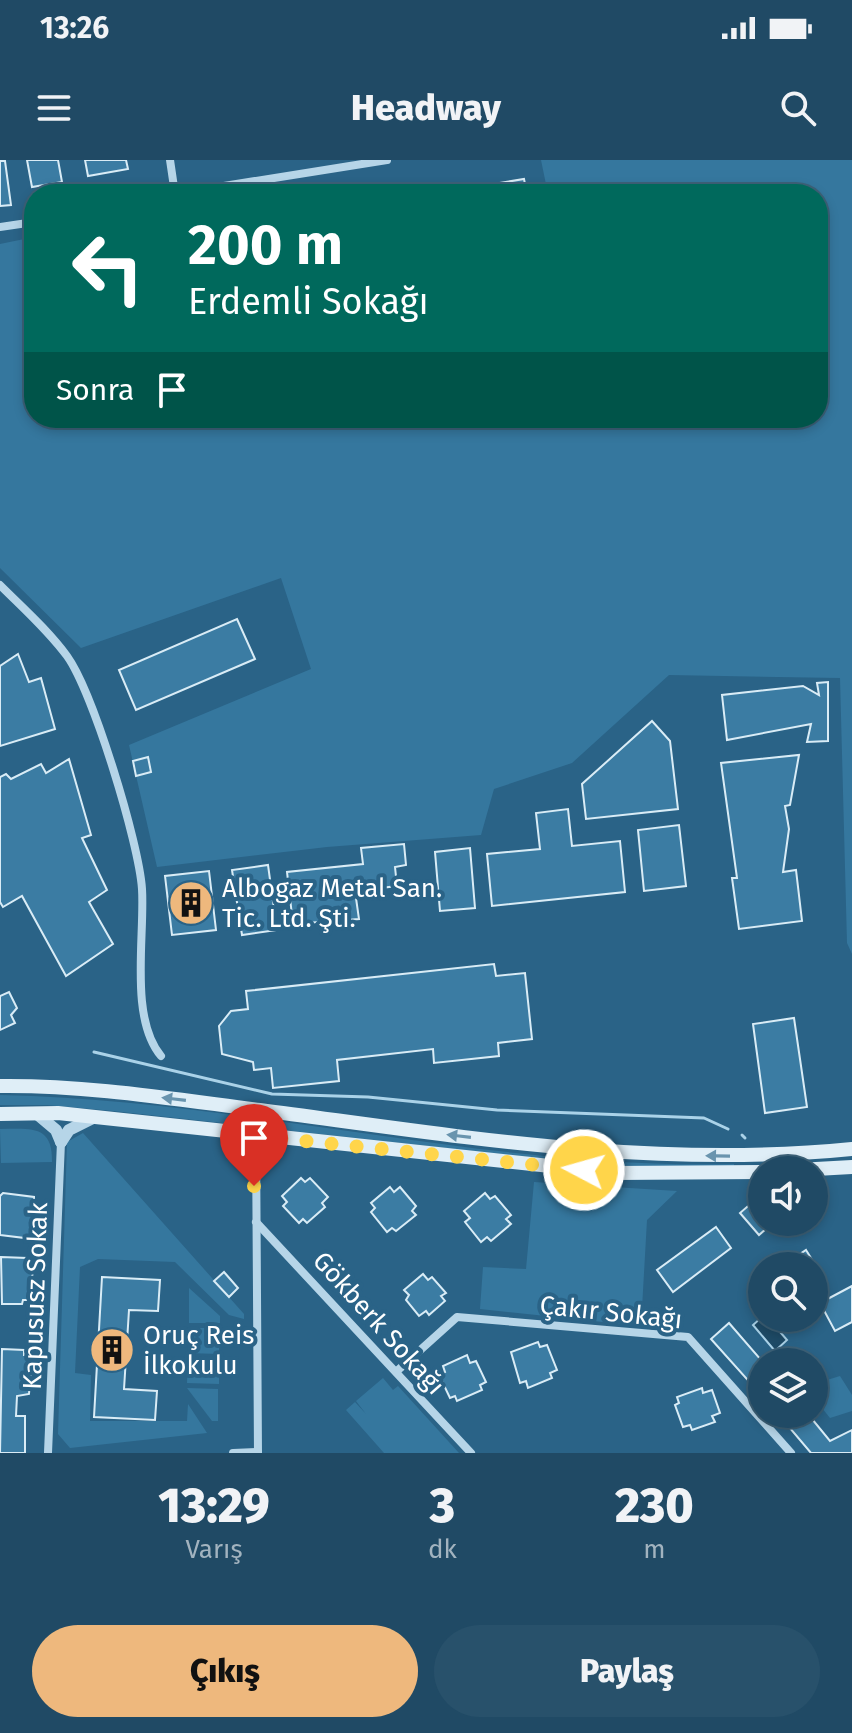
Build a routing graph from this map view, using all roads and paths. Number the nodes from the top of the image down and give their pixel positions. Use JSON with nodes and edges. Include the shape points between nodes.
{"nodes":[{"id":1,"x":170,"y":160,"type":"edge"},
{"id":2,"x":387,"y":160,"type":"edge"},
{"id":3,"x":174,"y":184,"type":"edge"},
{"id":4,"x":237,"y":184,"type":"edge"},
{"id":5,"x":24,"y":223,"type":"edge"},
{"id":6,"x":0,"y":227,"type":"edge"},
{"id":7,"x":0,"y":585,"type":"edge"},
{"id":8,"x":161,"y":1056,"type":"dead end"},
{"id":9,"x":0,"y":1086,"type":"edge"},
{"id":10,"x":0,"y":1114,"type":"edge"},
{"id":11,"x":37,"y":1114,"type":"junction"},
{"id":12,"x":93,"y":1118,"type":"junction"},
{"id":13,"x":256,"y":1136,"type":"junction"},
{"id":14,"x":61,"y":1142,"type":"junction"},
{"id":15,"x":852,"y":1149,"type":"edge"},
{"id":16,"x":852,"y":1167,"type":"edge"},
{"id":17,"x":828,"y":1168,"type":"edge"},
{"id":18,"x":748,"y":1172,"type":"edge"},
{"id":19,"x":256,"y":1221,"type":"junction"},
{"id":20,"x":397,"y":1371,"type":"junction"},
{"id":21,"x":258,"y":1452,"type":"edge"},
{"id":22,"x":48,"y":1453,"type":"edge"},
{"id":23,"x":233,"y":1453,"type":"edge"},
{"id":24,"x":471,"y":1453,"type":"edge"},
{"id":25,"x":791,"y":1453,"type":"edge"}],
"edges":[{"from":1,"to":3,"type":"street"},
{"from":2,"to":4,"type":"street"},
{"from":5,"to":6,"type":"street"},
{"from":7,"to":8,"type":"street","via":[[68,658],[89,699],[136,852],[142,888],[142,995],[151,1044]]},
{"from":15,"to":9,"type":"main road","one_way":true,"via":[[739,1156],[611,1154],[105,1090]]},
{"from":10,"to":11,"type":"main road"},
{"from":11,"to":12,"type":"main road"},
{"from":11,"to":14,"type":"street","via":[[56,1130]]},
{"from":12,"to":13,"type":"main road"},
{"from":12,"to":14,"type":"street","via":[[69,1130]]},
{"from":13,"to":18,"type":"main road","via":[[615,1173]]},
{"from":13,"to":19,"type":"street"},
{"from":14,"to":22,"type":"street","name":"Kapususz Sokak"},
{"from":16,"to":17,"type":"main road"},
{"from":19,"to":20,"type":"street","name":"Gökberk Sokağı"},
{"from":19,"to":21,"type":"street"},
{"from":20,"to":24,"type":"street","name":"Gökberk Sokağı"},
{"from":20,"to":25,"type":"street","name":"Çakır Sokağı","via":[[457,1317],[688,1337]]},
{"from":21,"to":23,"type":"street"}]}
